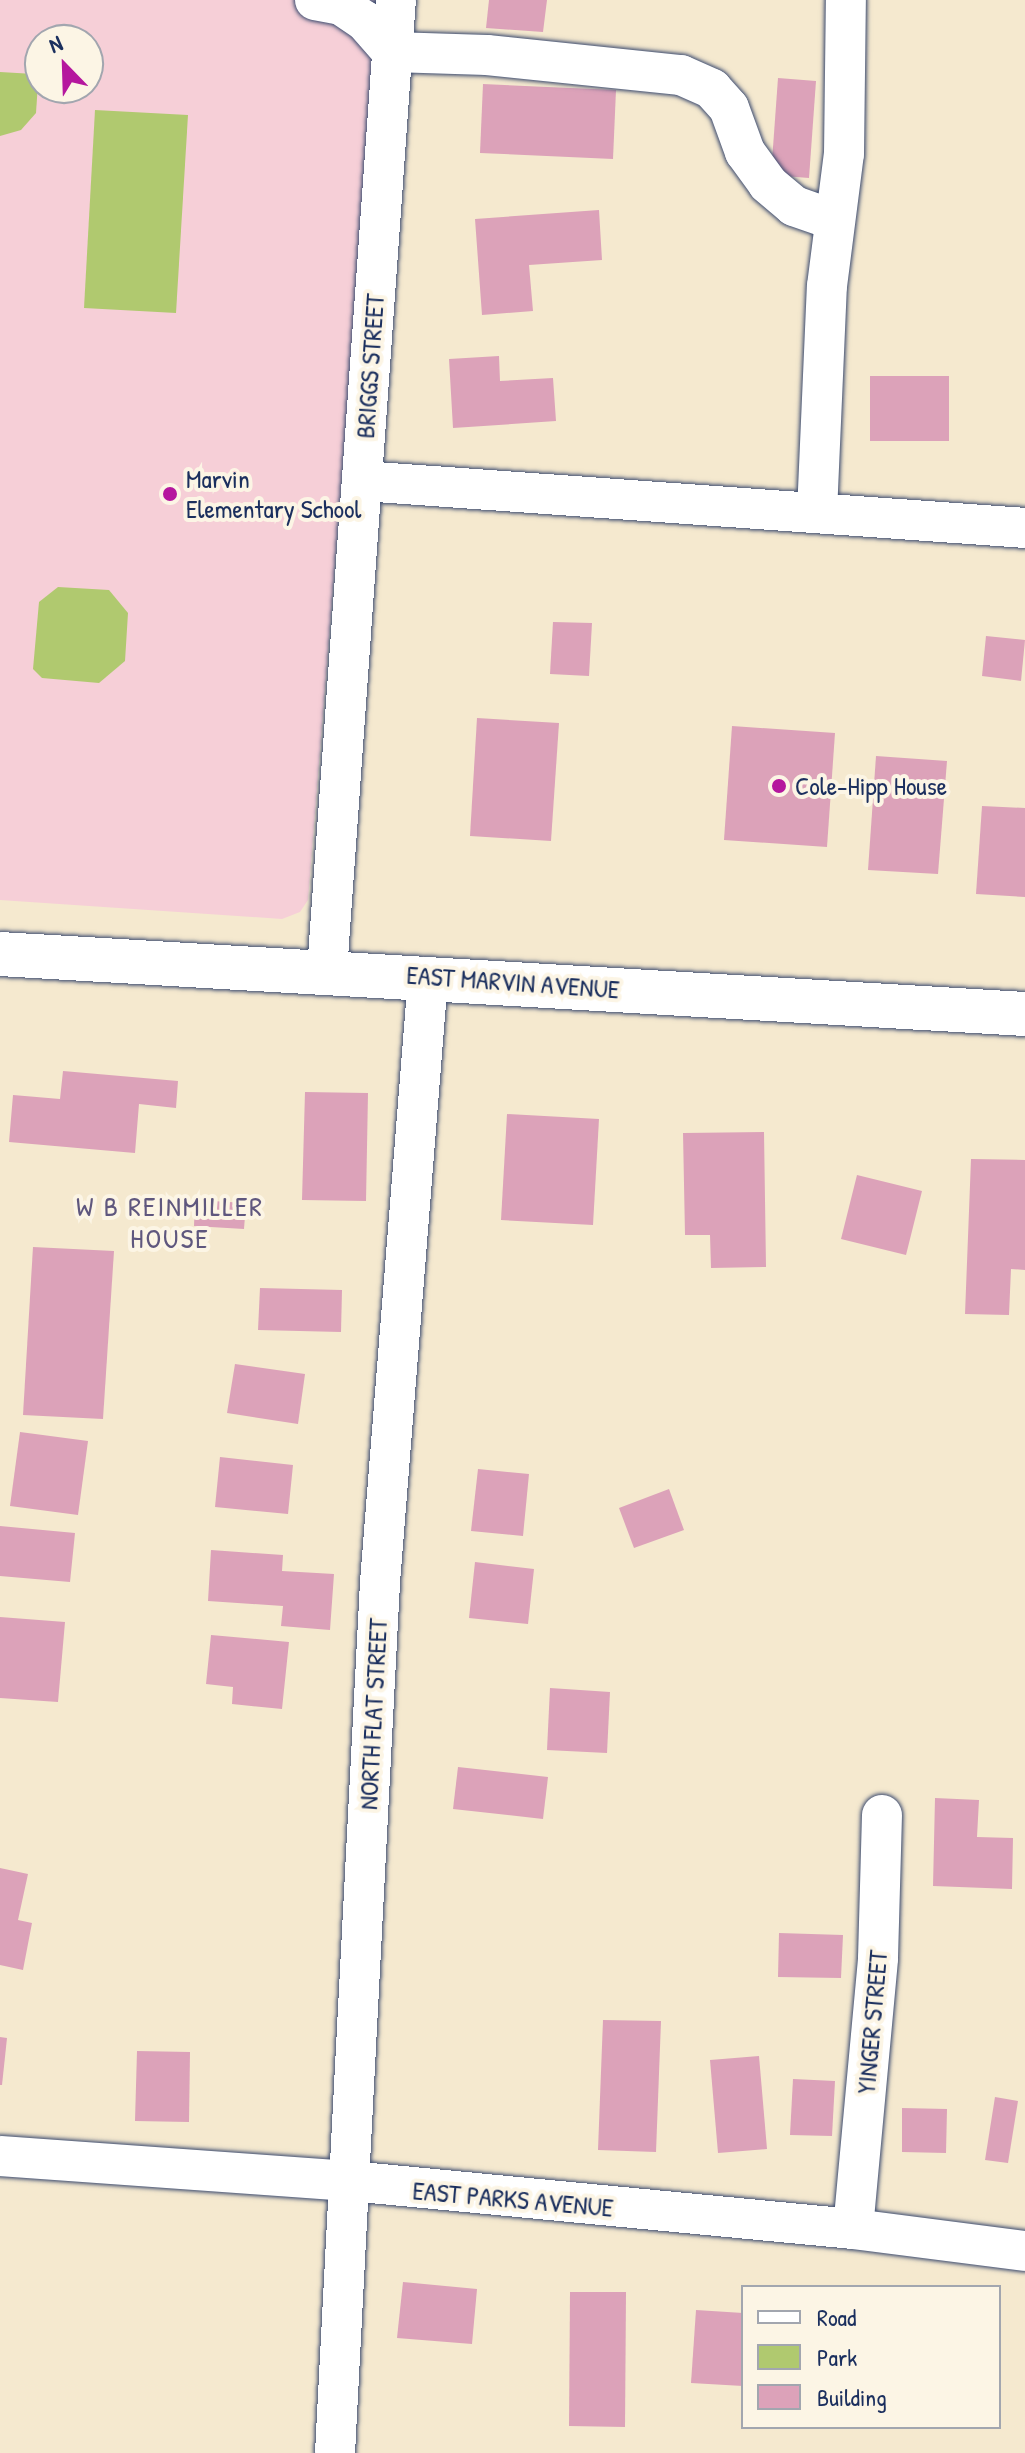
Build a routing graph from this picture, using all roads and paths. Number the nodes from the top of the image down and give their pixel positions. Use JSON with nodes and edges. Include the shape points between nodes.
{"nodes":[{"id":1,"x":315,"y":0,"type":"edge"},
{"id":2,"x":396,"y":0,"type":"edge"},
{"id":3,"x":846,"y":0,"type":"edge"},
{"id":4,"x":392,"y":52,"type":"junction"},
{"id":5,"x":834,"y":220,"type":"junction"},
{"id":6,"x":362,"y":481,"type":"junction"},
{"id":7,"x":817,"y":513,"type":"junction"},
{"id":8,"x":1025,"y":528,"type":"edge"},
{"id":9,"x":0,"y":954,"type":"edge"},
{"id":10,"x":327,"y":971,"type":"junction"},
{"id":11,"x":428,"y":977,"type":"junction"},
{"id":12,"x":1025,"y":1014,"type":"edge"},
{"id":13,"x":882,"y":1815,"type":"dead end"},
{"id":14,"x":0,"y":2156,"type":"edge"},
{"id":15,"x":350,"y":2181,"type":"junction"},
{"id":16,"x":853,"y":2229,"type":"junction"},
{"id":17,"x":1025,"y":2251,"type":"edge"},
{"id":18,"x":335,"y":2453,"type":"edge"}],
"edges":[{"from":1,"to":4,"type":"street","via":[[341,5],[365,21]]},
{"from":2,"to":4,"type":"street","name":"BRIGGS STREET"},
{"from":3,"to":5,"type":"street","via":[[844,154]]},
{"from":4,"to":5,"type":"street","via":[[487,55],[681,75],[712,89],[729,108],[745,152],[768,184],[794,206]]},
{"from":4,"to":6,"type":"street","name":"BRIGGS STREET"},
{"from":5,"to":7,"type":"street"},
{"from":6,"to":7,"type":"street"},
{"from":6,"to":10,"type":"street","name":"BRIGGS STREET"},
{"from":7,"to":8,"type":"street"},
{"from":9,"to":10,"type":"main road","name":"EAST MARVIN AVENUE"},
{"from":10,"to":11,"type":"main road","name":"EAST MARVIN AVENUE"},
{"from":11,"to":12,"type":"main road","name":"EAST MARVIN AVENUE"},
{"from":11,"to":15,"type":"street","name":"NORTH FLAT STREET","via":[[380,1582]]},
{"from":13,"to":16,"type":"street","name":"YINGER STREET","via":[[878,1958]]},
{"from":14,"to":15,"type":"street","name":"EAST PARKS AVENUE"},
{"from":15,"to":16,"type":"street","name":"EAST PARKS AVENUE"},
{"from":15,"to":18,"type":"street","name":"NORTH FLAT STREET"},
{"from":16,"to":17,"type":"street","name":"EAST PARKS AVENUE"}]}
